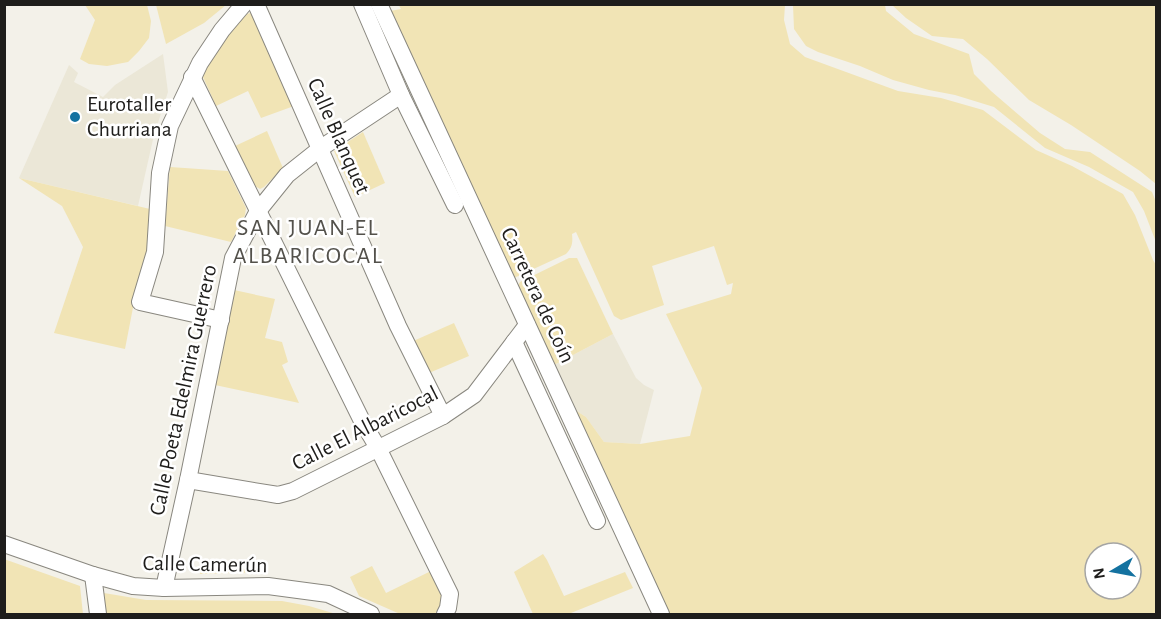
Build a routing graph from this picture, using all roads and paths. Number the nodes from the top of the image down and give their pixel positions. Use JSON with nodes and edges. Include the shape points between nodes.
{"nodes":[{"id":1,"x":244,"y":4,"type":"edge"},
{"id":2,"x":256,"y":4,"type":"edge"},
{"id":3,"x":362,"y":4,"type":"edge"},
{"id":4,"x":379,"y":4,"type":"edge"},
{"id":5,"x":192,"y":76,"type":"junction"},
{"id":6,"x":401,"y":95,"type":"junction"},
{"id":7,"x":321,"y":148,"type":"junction"},
{"id":8,"x":455,"y":205,"type":"dead end"},
{"id":9,"x":258,"y":211,"type":"junction"},
{"id":10,"x":221,"y":320,"type":"junction"},
{"id":11,"x":527,"y":325,"type":"junction"},
{"id":12,"x":514,"y":342,"type":"junction"},
{"id":13,"x":442,"y":416,"type":"junction"},
{"id":14,"x":378,"y":448,"type":"junction"},
{"id":15,"x":188,"y":480,"type":"junction"},
{"id":16,"x":597,"y":521,"type":"dead end"},
{"id":17,"x":4,"y":544,"type":"edge"},
{"id":18,"x":93,"y":575,"type":"junction"},
{"id":19,"x":164,"y":588,"type":"junction"},
{"id":20,"x":659,"y":610,"type":"edge"},
{"id":21,"x":98,"y":615,"type":"edge"},
{"id":22,"x":371,"y":615,"type":"edge"},
{"id":23,"x":445,"y":615,"type":"edge"}],
"edges":[{"from":1,"to":5,"type":"street"},
{"from":2,"to":7,"type":"street","name":"Calle Blanquet"},
{"from":3,"to":6,"type":"street"},
{"from":4,"to":11,"type":"street","name":"Carretera de Coín"},
{"from":5,"to":9,"type":"street"},
{"from":5,"to":10,"type":"street","via":[[170,126],[160,173],[154,252],[140,302]]},
{"from":6,"to":7,"type":"street","name":"Calle Poeta Edelmira Guerrero"},
{"from":6,"to":8,"type":"street"},
{"from":7,"to":9,"type":"street","name":"Calle Poeta Edelmira Guerrero","via":[[287,175]]},
{"from":7,"to":13,"type":"street","name":"Calle Blanquet","via":[[398,326]]},
{"from":9,"to":10,"type":"street","name":"Calle Poeta Edelmira Guerrero","via":[[233,258]]},
{"from":9,"to":14,"type":"street"},
{"from":10,"to":15,"type":"street","name":"Calle Poeta Edelmira Guerrero"},
{"from":11,"to":12,"type":"street","name":"Calle El Albaricocal"},
{"from":11,"to":20,"type":"street","name":"Carretera de Coín"},
{"from":12,"to":13,"type":"street","name":"Calle El Albaricocal","via":[[474,395]]},
{"from":12,"to":16,"type":"street"},
{"from":13,"to":14,"type":"street","name":"Calle El Albaricocal"},
{"from":14,"to":15,"type":"street","name":"Calle El Albaricocal","via":[[278,495]]},
{"from":14,"to":23,"type":"street","via":[[450,594]]},
{"from":15,"to":19,"type":"street","name":"Calle Poeta Edelmira Guerrero"},
{"from":17,"to":18,"type":"street","name":"Calle Camerún"},
{"from":18,"to":19,"type":"street","name":"Calle Camerún","via":[[133,586]]},
{"from":18,"to":21,"type":"street"},
{"from":19,"to":22,"type":"street","name":"Calle Camerún","via":[[268,586],[328,594]]}]}
